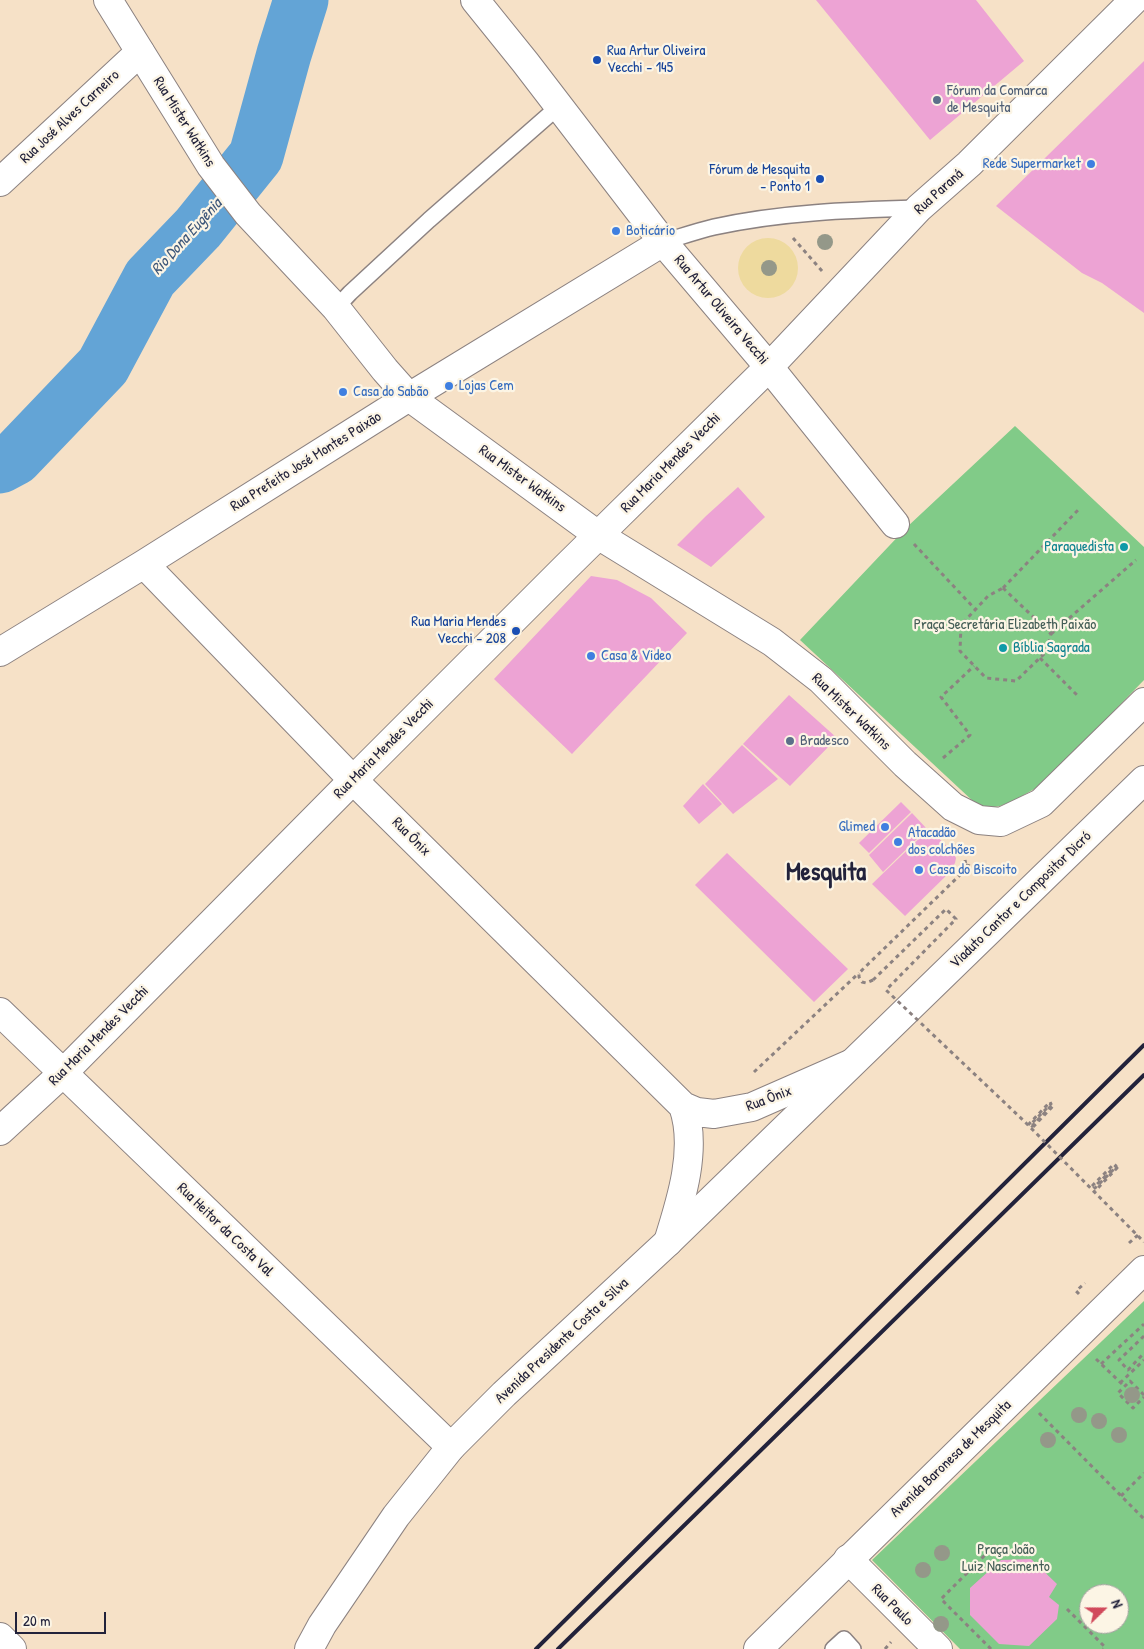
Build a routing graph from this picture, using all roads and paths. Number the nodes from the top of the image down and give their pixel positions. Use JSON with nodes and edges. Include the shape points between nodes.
{"nodes":[{"id":1,"x":108,"y":0,"type":"edge"},
{"id":2,"x":475,"y":0,"type":"edge"},
{"id":3,"x":1134,"y":0,"type":"edge"},
{"id":4,"x":140,"y":52,"type":"junction"},
{"id":5,"x":558,"y":107,"type":"junction"},
{"id":6,"x":0,"y":182,"type":"edge"},
{"id":7,"x":919,"y":208,"type":"junction"},
{"id":8,"x":774,"y":217,"type":"junction"},
{"id":9,"x":663,"y":242,"type":"junction"},
{"id":10,"x":840,"y":292,"type":"junction"},
{"id":11,"x":336,"y":308,"type":"junction"},
{"id":12,"x":769,"y":367,"type":"junction"},
{"id":13,"x":409,"y":397,"type":"junction"},
{"id":14,"x":1079,"y":509,"type":"dead end"},
{"id":15,"x":894,"y":524,"type":"joint"},
{"id":16,"x":598,"y":535,"type":"junction"},
{"id":17,"x":1136,"y":560,"type":"dead end"},
{"id":18,"x":144,"y":564,"type":"junction"},
{"id":19,"x":1003,"y":588,"type":"junction"},
{"id":20,"x":976,"y":609,"type":"junction"},
{"id":21,"x":1051,"y":634,"type":"junction"},
{"id":22,"x":0,"y":652,"type":"edge"},
{"id":23,"x":1040,"y":658,"type":"junction"},
{"id":24,"x":974,"y":666,"type":"junction"},
{"id":25,"x":1077,"y":695,"type":"dead end"},
{"id":26,"x":1144,"y":702,"type":"edge"},
{"id":27,"x":920,"y":778,"type":"junction"},
{"id":28,"x":353,"y":780,"type":"junction"},
{"id":29,"x":1144,"y":780,"type":"edge"},
{"id":30,"x":1002,"y":874,"type":"dead end"},
{"id":31,"x":859,"y":973,"type":"junction"},
{"id":32,"x":0,"y":1012,"type":"edge"},
{"id":33,"x":852,"y":1063,"type":"junction"},
{"id":34,"x":753,"y":1073,"type":"dead end"},
{"id":35,"x":63,"y":1074,"type":"junction"},
{"id":36,"x":683,"y":1106,"type":"junction"},
{"id":37,"x":1028,"y":1125,"type":"junction"},
{"id":38,"x":1034,"y":1128,"type":"dead end"},
{"id":39,"x":0,"y":1131,"type":"edge"},
{"id":40,"x":1092,"y":1184,"type":"dead end"},
{"id":41,"x":1094,"y":1190,"type":"junction"},
{"id":42,"x":668,"y":1242,"type":"junction"},
{"id":43,"x":1144,"y":1242,"type":"edge"},
{"id":44,"x":1144,"y":1270,"type":"edge"},
{"id":45,"x":1144,"y":1324,"type":"edge"},
{"id":46,"x":1144,"y":1336,"type":"edge"},
{"id":47,"x":1144,"y":1353,"type":"edge"},
{"id":48,"x":1095,"y":1358,"type":"dead end"},
{"id":49,"x":1144,"y":1360,"type":"edge"},
{"id":50,"x":1102,"y":1364,"type":"junction"},
{"id":51,"x":1120,"y":1383,"type":"junction"},
{"id":52,"x":1124,"y":1386,"type":"junction"},
{"id":53,"x":1144,"y":1396,"type":"edge"},
{"id":54,"x":1140,"y":1402,"type":"junction"},
{"id":55,"x":1144,"y":1406,"type":"edge"},
{"id":56,"x":1039,"y":1413,"type":"dead end"},
{"id":57,"x":451,"y":1447,"type":"junction"},
{"id":58,"x":1144,"y":1473,"type":"edge"},
{"id":59,"x":1121,"y":1496,"type":"junction"},
{"id":60,"x":1144,"y":1519,"type":"edge"},
{"id":61,"x":995,"y":1545,"type":"dead end"},
{"id":62,"x":848,"y":1559,"type":"junction"},
{"id":63,"x":1067,"y":1609,"type":"dead end"},
{"id":64,"x":0,"y":1637,"type":"edge"},
{"id":65,"x":12,"y":1649,"type":"edge"},
{"id":66,"x":308,"y":1649,"type":"edge"},
{"id":67,"x":758,"y":1649,"type":"edge"},
{"id":68,"x":833,"y":1649,"type":"edge"},
{"id":69,"x":853,"y":1649,"type":"edge"},
{"id":70,"x":938,"y":1649,"type":"edge"},
{"id":71,"x":991,"y":1649,"type":"edge"},
{"id":72,"x":1103,"y":1649,"type":"edge"}],
"edges":[{"from":1,"to":4,"type":"main road","name":"Rua Mister Watkins"},
{"from":2,"to":5,"type":"main road","name":"Rua Artur Oliveira Vecchi"},
{"from":3,"to":7,"type":"main road","name":"Rua Paraná","via":[[969,164]]},
{"from":4,"to":6,"type":"main road","name":"Rua José Alves Carneiro"},
{"from":4,"to":11,"type":"main road","name":"Rua Mister Watkins","via":[[211,166],[248,214]]},
{"from":5,"to":9,"type":"main road","name":"Rua Artur Oliveira Vecchi"},
{"from":5,"to":11,"type":"lane"},
{"from":7,"to":8,"type":"lane","via":[[839,210]]},
{"from":7,"to":10,"type":"main road","name":"Rua Paraná"},
{"from":8,"to":9,"type":"lane","via":[[716,227]]},
{"from":8,"to":10,"type":"path"},
{"from":9,"to":12,"type":"main road","name":"Rua Artur Oliveira Vecchi"},
{"from":9,"to":13,"type":"main road","name":"Rua Prefeito José Montes Paixão"},
{"from":10,"to":12,"type":"main road","name":"Rua Paraná"},
{"from":11,"to":13,"type":"main road","name":"Rua Mister Watkins"},
{"from":12,"to":15,"type":"main road","name":"Rua Artur Oliveira Vecchi"},
{"from":12,"to":16,"type":"main road","name":"Rua Maria Mendes Vecchi"},
{"from":13,"to":16,"type":"main road","name":"Rua Mister Watkins"},
{"from":13,"to":18,"type":"main road","name":"Rua Prefeito José Montes Paixão"},
{"from":14,"to":19,"type":"path"},
{"from":15,"to":20,"type":"path"},
{"from":16,"to":27,"type":"main road","name":"Rua Mister Watkins","via":[[772,642],[820,680]]},
{"from":16,"to":28,"type":"main road","name":"Rua Maria Mendes Vecchi"},
{"from":17,"to":21,"type":"path"},
{"from":18,"to":22,"type":"main road","name":"Rua Prefeito José Montes Paixão"},
{"from":18,"to":28,"type":"main road","name":"Rua Ônix"},
{"from":19,"to":20,"type":"path","via":[[988,596]]},
{"from":19,"to":21,"type":"path"},
{"from":20,"to":24,"type":"path","via":[[961,625],[960,651]]},
{"from":21,"to":23,"type":"path","via":[[1048,651]]},
{"from":23,"to":24,"type":"path","via":[[1016,681],[986,678]]},
{"from":23,"to":25,"type":"path"},
{"from":24,"to":27,"type":"path","via":[[941,697],[970,735]]},
{"from":26,"to":27,"type":"main road","name":"Rua Mister Watkins","via":[[1040,803],[1001,822],[979,820],[953,807]]},
{"from":28,"to":35,"type":"main road","name":"Rua Maria Mendes Vecchi"},
{"from":28,"to":36,"type":"main road","name":"Rua Ônix"},
{"from":29,"to":33,"type":"main road","name":"Viaduto Cantor e Compositor Dicró"},
{"from":30,"to":31,"type":"path","via":[[966,862],[961,874]]},
{"from":31,"to":34,"type":"path"},
{"from":31,"to":37,"type":"path","bridge":true,"via":[[862,982],[873,980],[946,909],[956,919],[886,990]]},
{"from":32,"to":35,"type":"main road","name":"Rua Heitor da Costa Val"},
{"from":33,"to":36,"type":"main road","name":"Rua Ônix","via":[[752,1107],[714,1114]]},
{"from":33,"to":42,"type":"main road","name":"Avenida Presidente Costa e Silva"},
{"from":35,"to":39,"type":"main road","name":"Rua Maria Mendes Vecchi"},
{"from":35,"to":57,"type":"main road","name":"Rua Heitor da Costa Val"},
{"from":36,"to":42,"type":"main road","via":[[689,1146],[682,1196]]},
{"from":37,"to":38,"type":"path","via":[[1050,1102],[1032,1126],[1053,1106]]},
{"from":37,"to":41,"type":"path","bridge":true},
{"from":40,"to":41,"type":"path","via":[[1114,1164],[1116,1166]]},
{"from":41,"to":43,"type":"path","bridge":true},
{"from":42,"to":57,"type":"main road","name":"Avenida Presidente Costa e Silva"},
{"from":44,"to":62,"type":"main road","name":"Avenida Baronesa de Mesquita"},
{"from":45,"to":50,"type":"path"},
{"from":46,"to":47,"type":"path","via":[[1119,1360],[1128,1370]]},
{"from":48,"to":50,"type":"path"},
{"from":49,"to":51,"type":"path"},
{"from":50,"to":51,"type":"path"},
{"from":51,"to":52,"type":"path"},
{"from":52,"to":53,"type":"path","via":[[1130,1381]]},
{"from":52,"to":54,"type":"path","via":[[1118,1393],[1133,1408]]},
{"from":53,"to":54,"type":"path"},
{"from":54,"to":55,"type":"path"},
{"from":56,"to":59,"type":"path"},
{"from":57,"to":66,"type":"main road","name":"Avenida Presidente Costa e Silva","via":[[396,1516]]},
{"from":58,"to":59,"type":"path"},
{"from":59,"to":60,"type":"path"},
{"from":61,"to":71,"type":"path","via":[[941,1599]]},
{"from":62,"to":67,"type":"main road","name":"Avenida Baronesa de Mesquita"},
{"from":62,"to":70,"type":"main road","name":"Rua Paulo"},
{"from":63,"to":72,"type":"path","via":[[1105,1646]]},
{"from":64,"to":65,"type":"main road"},
{"from":68,"to":69,"type":"lane","via":[[844,1639]]}]}
